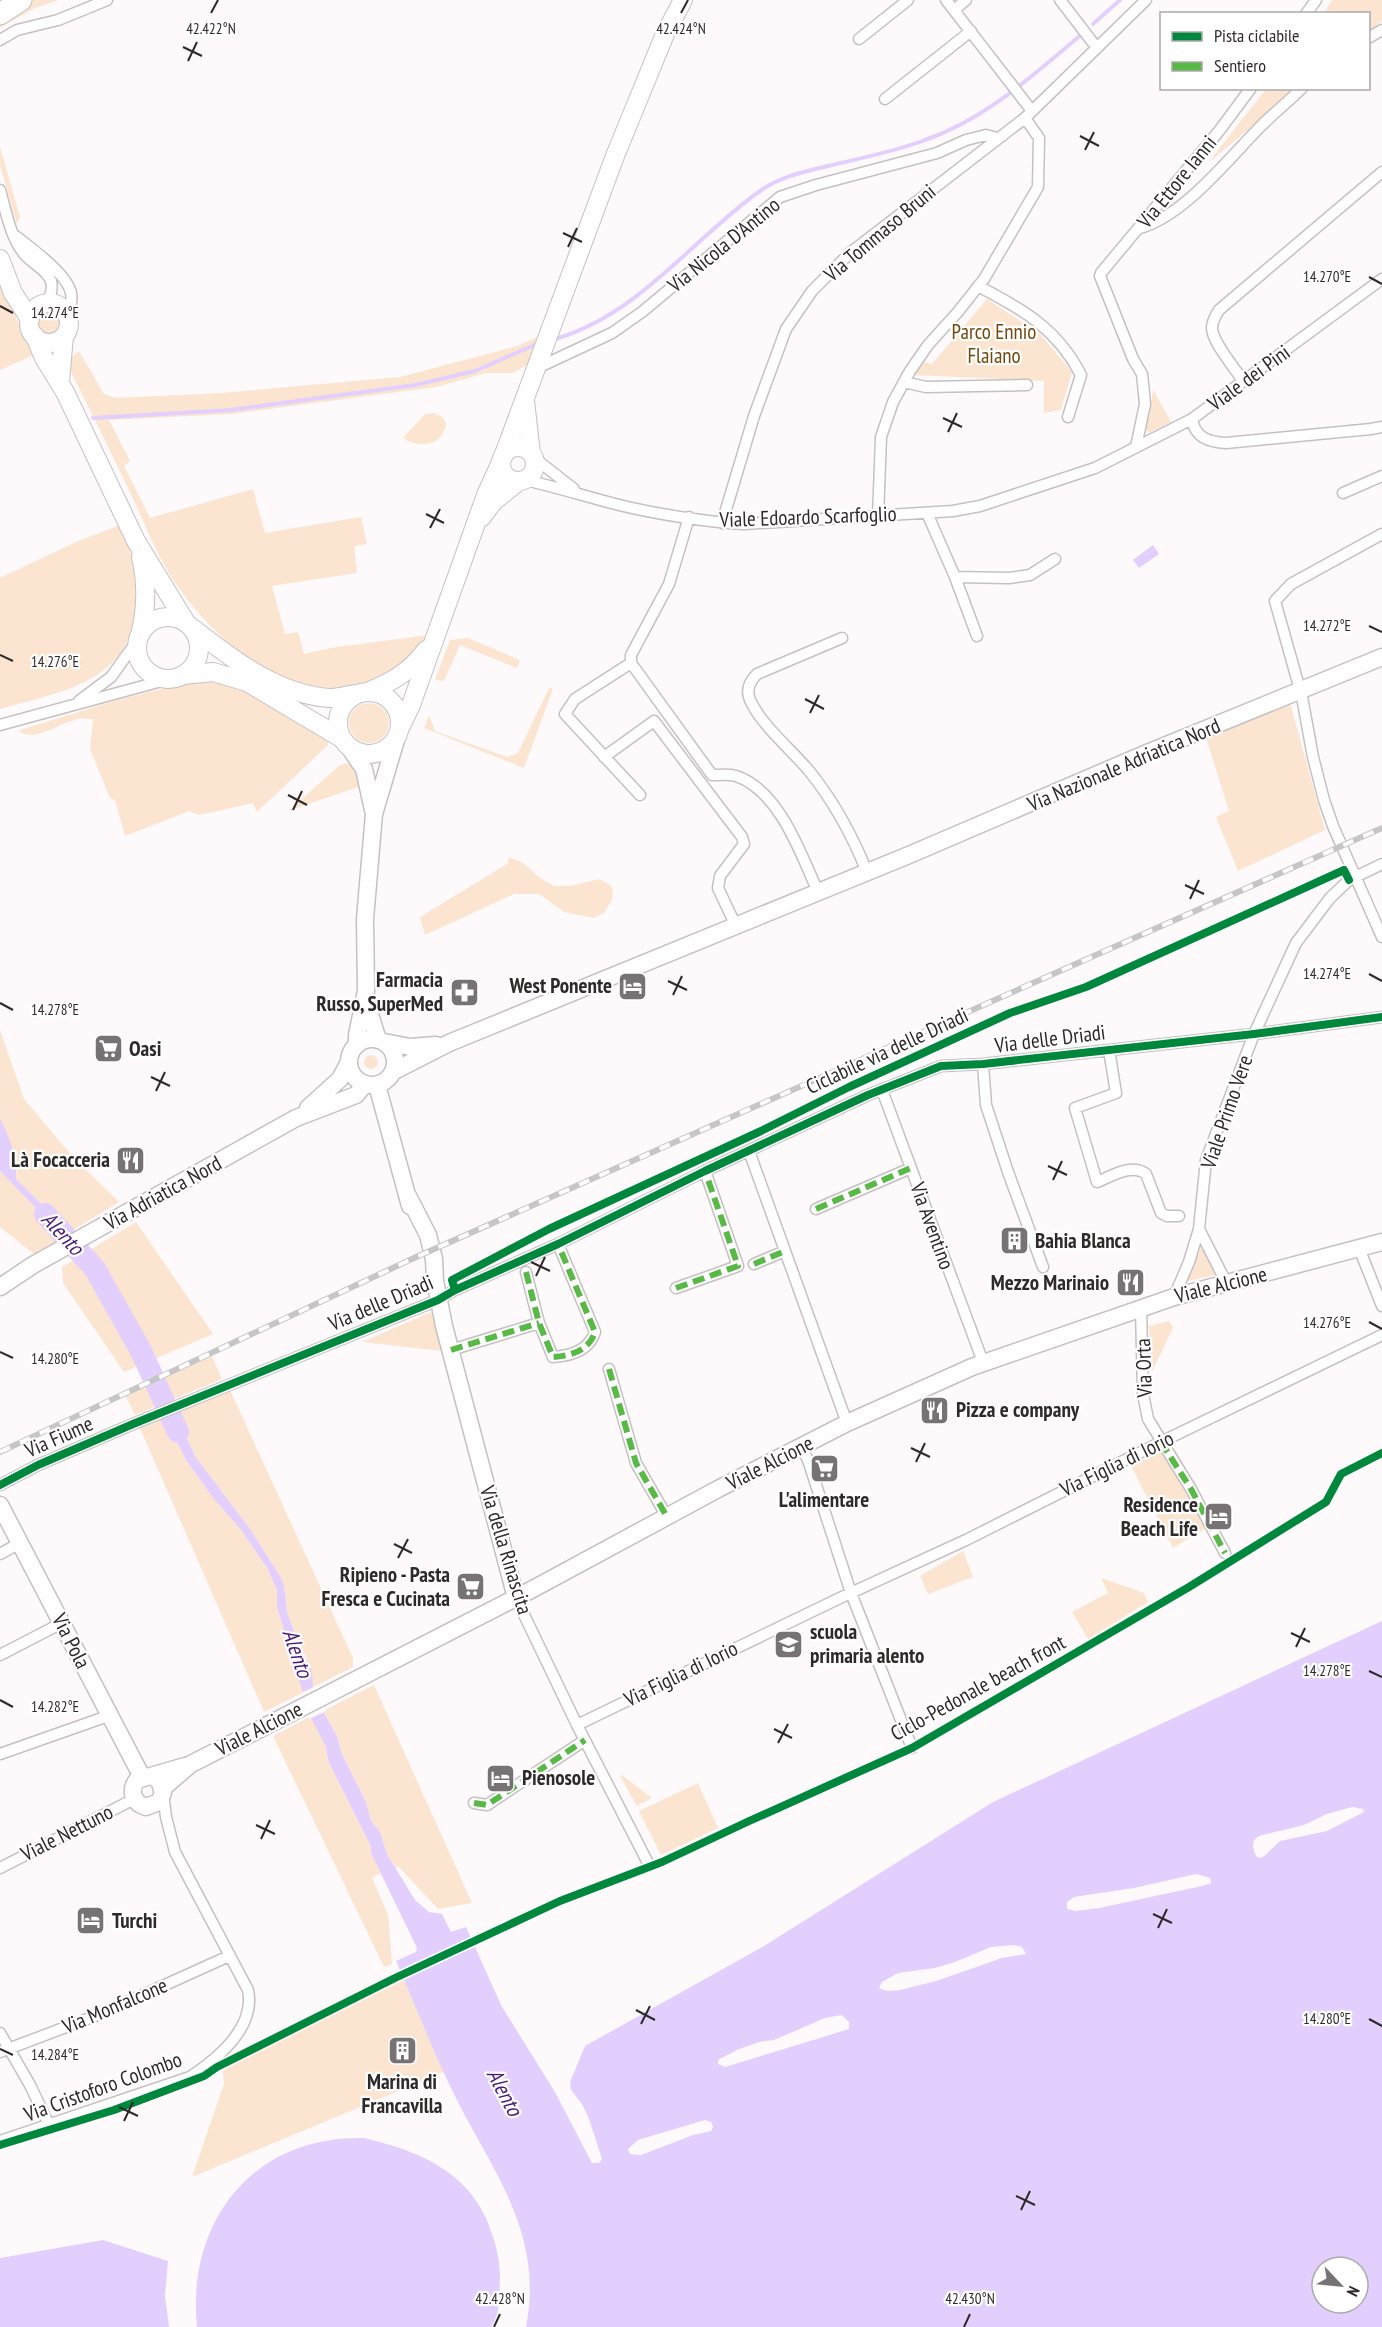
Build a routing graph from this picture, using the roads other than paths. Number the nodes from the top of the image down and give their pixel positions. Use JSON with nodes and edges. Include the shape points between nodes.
{"nodes":[{"id":1,"x":21,"y":0,"type":"edge"},
{"id":2,"x":107,"y":0,"type":"edge"},
{"id":3,"x":908,"y":0,"type":"edge"},
{"id":4,"x":946,"y":0,"type":"edge"},
{"id":5,"x":966,"y":0,"type":"edge"},
{"id":6,"x":1060,"y":0,"type":"edge"},
{"id":7,"x":1146,"y":0,"type":"edge"},
{"id":8,"x":682,"y":3,"type":"edge"},
{"id":9,"x":954,"y":10,"type":"junction"},
{"id":10,"x":0,"y":14,"type":"edge"},
{"id":11,"x":970,"y":32,"type":"junction"},
{"id":12,"x":859,"y":39,"type":"dead end"},
{"id":13,"x":0,"y":40,"type":"edge"},
{"id":14,"x":1097,"y":48,"type":"junction"},
{"id":15,"x":1249,"y":90,"type":"edge"},
{"id":16,"x":1300,"y":90,"type":"edge"},
{"id":17,"x":885,"y":99,"type":"dead end"},
{"id":18,"x":1029,"y":115,"type":"junction"},
{"id":19,"x":997,"y":138,"type":"junction"},
{"id":20,"x":1382,"y":172,"type":"edge"},
{"id":21,"x":0,"y":190,"type":"edge"},
{"id":22,"x":1139,"y":228,"type":"junction"},
{"id":23,"x":12,"y":233,"type":"junction"},
{"id":24,"x":2,"y":264,"type":"edge"},
{"id":25,"x":1382,"y":279,"type":"edge"},
{"id":26,"x":978,"y":286,"type":"junction"},
{"id":27,"x":38,"y":316,"type":"junction"},
{"id":28,"x":68,"y":317,"type":"junction"},
{"id":29,"x":64,"y":336,"type":"junction"},
{"id":30,"x":537,"y":362,"type":"junction"},
{"id":31,"x":60,"y":381,"type":"junction"},
{"id":32,"x":1244,"y":381,"type":"junction"},
{"id":33,"x":904,"y":382,"type":"junction"},
{"id":34,"x":1027,"y":385,"type":"dead end"},
{"id":35,"x":524,"y":396,"type":"junction"},
{"id":36,"x":1068,"y":417,"type":"dead end"},
{"id":37,"x":1192,"y":419,"type":"junction"},
{"id":38,"x":1382,"y":427,"type":"edge"},
{"id":39,"x":1136,"y":447,"type":"junction"},
{"id":40,"x":532,"y":455,"type":"junction"},
{"id":41,"x":502,"y":459,"type":"junction"},
{"id":42,"x":1382,"y":476,"type":"edge"},
{"id":43,"x":522,"y":480,"type":"junction"},
{"id":44,"x":580,"y":493,"type":"junction"},
{"id":45,"x":1343,"y":493,"type":"dead end"},
{"id":46,"x":927,"y":513,"type":"junction"},
{"id":47,"x":689,"y":517,"type":"junction"},
{"id":48,"x":878,"y":517,"type":"junction"},
{"id":49,"x":722,"y":523,"type":"junction"},
{"id":50,"x":473,"y":528,"type":"junction"},
{"id":51,"x":1382,"y":534,"type":"edge"},
{"id":52,"x":136,"y":541,"type":"junction"},
{"id":53,"x":1055,"y":559,"type":"dead end"},
{"id":54,"x":955,"y":577,"type":"junction"},
{"id":55,"x":189,"y":625,"type":"junction"},
{"id":56,"x":139,"y":636,"type":"junction"},
{"id":57,"x":436,"y":636,"type":"junction"},
{"id":58,"x":977,"y":636,"type":"dead end"},
{"id":59,"x":842,"y":638,"type":"dead end"},
{"id":60,"x":1382,"y":657,"type":"edge"},
{"id":61,"x":631,"y":663,"type":"junction"},
{"id":62,"x":176,"y":677,"type":"junction"},
{"id":63,"x":1300,"y":691,"type":"junction"},
{"id":64,"x":362,"y":693,"type":"junction"},
{"id":65,"x":74,"y":705,"type":"junction"},
{"id":66,"x":0,"y":725,"type":"edge"},
{"id":67,"x":398,"y":733,"type":"junction"},
{"id":68,"x":345,"y":742,"type":"junction"},
{"id":69,"x":604,"y":757,"type":"junction"},
{"id":70,"x":640,"y":795,"type":"dead end"},
{"id":71,"x":374,"y":814,"type":"junction"},
{"id":72,"x":1382,"y":864,"type":"edge"},
{"id":73,"x":867,"y":872,"type":"junction"},
{"id":74,"x":1354,"y":876,"type":"junction"},
{"id":75,"x":818,"y":892,"type":"junction"},
{"id":76,"x":736,"y":926,"type":"junction"},
{"id":77,"x":1382,"y":937,"type":"edge"},
{"id":78,"x":365,"y":996,"type":"junction"},
{"id":79,"x":1382,"y":1017,"type":"edge"},
{"id":80,"x":1254,"y":1034,"type":"junction"},
{"id":81,"x":381,"y":1041,"type":"junction"},
{"id":82,"x":448,"y":1043,"type":"junction"},
{"id":83,"x":357,"y":1045,"type":"junction"},
{"id":84,"x":1109,"y":1050,"type":"junction"},
{"id":85,"x":349,"y":1062,"type":"junction"},
{"id":86,"x":983,"y":1064,"type":"junction"},
{"id":87,"x":394,"y":1071,"type":"junction"},
{"id":88,"x":371,"y":1085,"type":"junction"},
{"id":89,"x":882,"y":1090,"type":"junction"},
{"id":90,"x":296,"y":1119,"type":"junction"},
{"id":91,"x":749,"y":1151,"type":"junction"},
{"id":92,"x":911,"y":1168,"type":"junction"},
{"id":93,"x":705,"y":1170,"type":"junction"},
{"id":94,"x":816,"y":1209,"type":"dead end"},
{"id":95,"x":1179,"y":1216,"type":"dead end"},
{"id":96,"x":1199,"y":1229,"type":"junction"},
{"id":97,"x":558,"y":1244,"type":"junction"},
{"id":98,"x":1380,"y":1246,"type":"edge"},
{"id":99,"x":1359,"y":1248,"type":"junction"},
{"id":100,"x":785,"y":1251,"type":"junction"},
{"id":101,"x":754,"y":1264,"type":"dead end"},
{"id":102,"x":1043,"y":1267,"type":"dead end"},
{"id":103,"x":526,"y":1272,"type":"dead end"},
{"id":104,"x":1227,"y":1284,"type":"junction"},
{"id":105,"x":0,"y":1287,"type":"edge"},
{"id":106,"x":676,"y":1288,"type":"dead end"},
{"id":107,"x":1174,"y":1297,"type":"junction"},
{"id":108,"x":438,"y":1300,"type":"junction"},
{"id":109,"x":1382,"y":1306,"type":"edge"},
{"id":110,"x":1141,"y":1307,"type":"junction"},
{"id":111,"x":539,"y":1323,"type":"junction"},
{"id":112,"x":1382,"y":1335,"type":"edge"},
{"id":113,"x":451,"y":1350,"type":"junction"},
{"id":114,"x":983,"y":1362,"type":"junction"},
{"id":115,"x":609,"y":1369,"type":"dead end"},
{"id":116,"x":847,"y":1423,"type":"junction"},
{"id":117,"x":133,"y":1424,"type":"joint"},
{"id":118,"x":1161,"y":1442,"type":"junction"},
{"id":119,"x":801,"y":1447,"type":"junction"},
{"id":120,"x":0,"y":1485,"type":"edge"},
{"id":121,"x":0,"y":1504,"type":"edge"},
{"id":122,"x":667,"y":1517,"type":"junction"},
{"id":123,"x":20,"y":1543,"type":"junction"},
{"id":124,"x":1225,"y":1553,"type":"dead end"},
{"id":125,"x":0,"y":1554,"type":"edge"},
{"id":126,"x":851,"y":1593,"type":"junction"},
{"id":127,"x":516,"y":1598,"type":"junction"},
{"id":128,"x":62,"y":1623,"type":"junction"},
{"id":129,"x":0,"y":1655,"type":"edge"},
{"id":130,"x":108,"y":1716,"type":"junction"},
{"id":131,"x":577,"y":1725,"type":"junction"},
{"id":132,"x":586,"y":1740,"type":"junction"},
{"id":133,"x":912,"y":1748,"type":"dead end"},
{"id":134,"x":0,"y":1754,"type":"edge"},
{"id":135,"x":191,"y":1764,"type":"junction"},
{"id":136,"x":146,"y":1777,"type":"junction"},
{"id":137,"x":163,"y":1790,"type":"junction"},
{"id":138,"x":134,"y":1799,"type":"junction"},
{"id":139,"x":474,"y":1803,"type":"dead end"},
{"id":140,"x":647,"y":1861,"type":"dead end"},
{"id":141,"x":0,"y":1868,"type":"edge"},
{"id":142,"x":228,"y":1956,"type":"junction"},
{"id":143,"x":0,"y":2033,"type":"edge"},
{"id":144,"x":4,"y":2051,"type":"edge"},
{"id":145,"x":49,"y":2125,"type":"junction"},
{"id":146,"x":0,"y":2141,"type":"edge"}],
"edges":[{"from":1,"to":10,"type":"highway"},
{"from":2,"to":13,"type":"street","via":[[58,20],[17,30]]},
{"from":3,"to":12,"type":"street"},
{"from":4,"to":9,"type":"street"},
{"from":5,"to":9,"type":"street"},
{"from":6,"to":14,"type":"street"},
{"from":7,"to":14,"type":"street","name":"Via Tommaso Bruni"},
{"from":8,"to":30,"type":"main road","via":[[626,129]]},
{"from":9,"to":11,"type":"street"},
{"from":11,"to":17,"type":"street"},
{"from":11,"to":18,"type":"street","via":[[1020,95]]},
{"from":14,"to":18,"type":"street","name":"Via Tommaso Bruni"},
{"from":15,"to":22,"type":"street","name":"Via Ettore Ianni"},
{"from":16,"to":22,"type":"street","via":[[1206,183],[1163,219]]},
{"from":18,"to":19,"type":"street","name":"Via Tommaso Bruni"},
{"from":18,"to":26,"type":"street","via":[[1039,138],[1038,187]]},
{"from":19,"to":30,"type":"street","name":"Via Nicola D'Antino","via":[[986,135],[966,140],[937,153],[780,197],[612,333]]},
{"from":19,"to":49,"type":"street","name":"Via Tommaso Bruni","via":[[850,253],[812,291],[786,329],[754,416]]},
{"from":20,"to":32,"type":"street","via":[[1220,310],[1212,329],[1215,340]]},
{"from":21,"to":23,"type":"street"},
{"from":22,"to":39,"type":"street","name":"Via Ettore Ianni","via":[[1100,276],[1133,359],[1143,374],[1145,404]]},
{"from":23,"to":27,"type":"street","via":[[25,255],[49,277],[52,289]]},
{"from":23,"to":28,"type":"street","via":[[65,280],[72,299]]},
{"from":24,"to":27,"type":"main road"},
{"from":25,"to":32,"type":"street","name":"Viale dei Pini"},
{"from":26,"to":33,"type":"street","via":[[928,345]]},
{"from":26,"to":36,"type":"street","via":[[1044,327],[1070,354],[1081,375]]},
{"from":27,"to":28,"type":"main road","via":[[57,305]]},
{"from":27,"to":29,"type":"main road","via":[[46,343]]},
{"from":27,"to":31,"type":"main road","via":[[44,358]]},
{"from":28,"to":29,"type":"main road"},
{"from":29,"to":31,"type":"main road"},
{"from":30,"to":35,"type":"main road"},
{"from":31,"to":52,"type":"main road"},
{"from":32,"to":37,"type":"street","name":"Viale dei Pini"},
{"from":33,"to":34,"type":"street","via":[[926,387]]},
{"from":33,"to":48,"type":"street","via":[[881,437]]},
{"from":35,"to":40,"type":"main road"},
{"from":35,"to":41,"type":"main road"},
{"from":37,"to":38,"type":"street","name":"Viale dei Pini","via":[[1198,435],[1226,443]]},
{"from":37,"to":39,"type":"street","name":"Viale Edoardo Scarfoglio"},
{"from":39,"to":46,"type":"street","name":"Viale Edoardo Scarfoglio","via":[[1095,468],[980,506]]},
{"from":40,"to":41,"type":"main road","via":[[516,447]]},
{"from":40,"to":43,"type":"main road","via":[[535,468]]},
{"from":40,"to":44,"type":"street","name":"Viale Edoardo Scarfoglio"},
{"from":41,"to":43,"type":"main road","via":[[508,478]]},
{"from":41,"to":50,"type":"main road"},
{"from":42,"to":45,"type":"street"},
{"from":43,"to":44,"type":"street","name":"Viale Edoardo Scarfoglio"},
{"from":43,"to":50,"type":"main road","via":[[494,502]]},
{"from":44,"to":47,"type":"street","name":"Viale Edoardo Scarfoglio","via":[[622,506]]},
{"from":46,"to":48,"type":"street","name":"Viale Edoardo Scarfoglio"},
{"from":46,"to":54,"type":"street","name":"Viale Edoardo Scarfoglio"},
{"from":47,"to":49,"type":"street","name":"Viale Edoardo Scarfoglio"},
{"from":47,"to":61,"type":"street","name":"Viale Edoardo Scarfoglio","via":[[669,584],[631,656]]},
{"from":48,"to":49,"type":"street","name":"Viale Edoardo Scarfoglio"},
{"from":50,"to":57,"type":"main road"},
{"from":51,"to":63,"type":"street","via":[[1291,584],[1275,601]]},
{"from":52,"to":55,"type":"main road"},
{"from":52,"to":56,"type":"main road","via":[[146,586]]},
{"from":53,"to":54,"type":"street","via":[[1030,575]]},
{"from":54,"to":58,"type":"street","name":"Viale Edoardo Scarfoglio"},
{"from":55,"to":56,"type":"main road","via":[[176,617],[156,618]]},
{"from":55,"to":62,"type":"main road","via":[[200,649],[192,669]]},
{"from":55,"to":64,"type":"main road","via":[[232,659],[291,690],[332,698]]},
{"from":56,"to":62,"type":"main road","via":[[139,660],[144,668],[151,674]]},
{"from":56,"to":65,"type":"street","via":[[111,677]]},
{"from":57,"to":64,"type":"main road","via":[[401,676]]},
{"from":57,"to":67,"type":"main road"},
{"from":59,"to":73,"type":"street","via":[[758,674],[751,680],[748,694],[751,704],[812,774],[847,828]]},
{"from":60,"to":63,"type":"street","name":"Via Nazionale Adriatica Nord"},
{"from":61,"to":69,"type":"street","via":[[575,699],[565,714]]},
{"from":61,"to":75,"type":"street","via":[[712,775],[735,775],[766,795],[793,836]]},
{"from":62,"to":65,"type":"street"},
{"from":62,"to":68,"type":"main road","via":[[213,672],[247,682]]},
{"from":63,"to":73,"type":"street","name":"Via Nazionale Adriatica Nord"},
{"from":63,"to":74,"type":"street","via":[[1313,758],[1333,826]]},
{"from":64,"to":67,"type":"main road","via":[[388,697],[400,715]]},
{"from":64,"to":68,"type":"main road","via":[[342,708],[338,728]]},
{"from":65,"to":66,"type":"street"},
{"from":67,"to":68,"type":"main road","via":[[389,748],[369,755],[358,753]]},
{"from":67,"to":71,"type":"street"},
{"from":68,"to":71,"type":"street","via":[[364,769]]},
{"from":69,"to":70,"type":"street"},
{"from":69,"to":76,"type":"street","via":[[654,721],[742,837],[744,844],[720,876],[718,888]]},
{"from":71,"to":78,"type":"street","via":[[365,919]]},
{"from":72,"to":74,"type":"street","name":"Viale Primo Vere"},
{"from":73,"to":75,"type":"street","name":"Via Nazionale Adriatica Nord"},
{"from":74,"to":77,"type":"street"},
{"from":74,"to":80,"type":"street","name":"Viale Primo Vere","via":[[1330,898],[1296,943]]},
{"from":75,"to":76,"type":"street","name":"Via Nazionale Adriatica Nord"},
{"from":76,"to":82,"type":"street","name":"Via Nazionale Adriatica Nord"},
{"from":78,"to":81,"type":"street"},
{"from":78,"to":83,"type":"street"},
{"from":79,"to":80,"type":"street","name":"Via delle Driadi"},
{"from":80,"to":84,"type":"street","name":"Via delle Driadi"},
{"from":80,"to":96,"type":"street","name":"Viale Primo Vere","via":[[1206,1160]]},
{"from":81,"to":82,"type":"street","name":"Via Nazionale Adriatica Nord","via":[[418,1048]]},
{"from":81,"to":83,"type":"street"},
{"from":81,"to":87,"type":"street","via":[[394,1055]]},
{"from":82,"to":87,"type":"street","name":"Via Nazionale Adriatica Nord"},
{"from":83,"to":85,"type":"street"},
{"from":84,"to":86,"type":"street","name":"Via delle Driadi"},
{"from":84,"to":95,"type":"street","via":[[1116,1093],[1075,1108],[1097,1182],[1128,1170],[1141,1170],[1161,1213]]},
{"from":85,"to":88,"type":"street","via":[[353,1076]]},
{"from":85,"to":90,"type":"street","name":"Via Adriatica Nord","via":[[340,1079]]},
{"from":86,"to":89,"type":"street","name":"Via delle Driadi","via":[[941,1066]]},
{"from":86,"to":102,"type":"street","name":"Via delle Driadi","via":[[986,1105]]},
{"from":87,"to":88,"type":"street","via":[[387,1080]]},
{"from":88,"to":90,"type":"street","name":"Via Adriatica Nord"},
{"from":88,"to":108,"type":"street","name":"Via della Rinascita"},
{"from":89,"to":91,"type":"street","name":"Via delle Driadi"},
{"from":89,"to":92,"type":"street","name":"Via Aventino"},
{"from":90,"to":105,"type":"street","name":"Via Adriatica Nord"},
{"from":91,"to":93,"type":"street","name":"Via delle Driadi"},
{"from":91,"to":100,"type":"street"},
{"from":92,"to":94,"type":"street"},
{"from":92,"to":114,"type":"street","name":"Via Aventino"},
{"from":93,"to":97,"type":"street","name":"Via delle Driadi"},
{"from":93,"to":106,"type":"street","via":[[738,1266]]},
{"from":96,"to":104,"type":"street"},
{"from":96,"to":107,"type":"street","name":"Viale Primo Vere"},
{"from":97,"to":108,"type":"street","name":"Via delle Driadi"},
{"from":97,"to":111,"type":"street","via":[[595,1332],[579,1352],[553,1357]]},
{"from":98,"to":99,"type":"street","name":"Viale Alcione"},
{"from":99,"to":104,"type":"street","name":"Viale Alcione"},
{"from":99,"to":109,"type":"street"},
{"from":100,"to":101,"type":"street"},
{"from":100,"to":116,"type":"street"},
{"from":103,"to":111,"type":"street"},
{"from":104,"to":107,"type":"street","name":"Viale Alcione"},
{"from":107,"to":110,"type":"street","name":"Viale Alcione"},
{"from":108,"to":113,"type":"street","name":"Via della Rinascita"},
{"from":108,"to":117,"type":"street","name":"Via delle Driadi"},
{"from":110,"to":114,"type":"street","name":"Viale Alcione"},
{"from":110,"to":118,"type":"street","name":"Via Orta","via":[[1143,1394],[1149,1419]]},
{"from":111,"to":113,"type":"street"},
{"from":112,"to":118,"type":"street","name":"Via Figlia di Iorio"},
{"from":113,"to":127,"type":"street","name":"Via della Rinascita"},
{"from":114,"to":116,"type":"street","name":"Viale Alcione"},
{"from":115,"to":122,"type":"street","via":[[636,1463]]},
{"from":116,"to":119,"type":"street","name":"Viale Alcione"},
{"from":117,"to":120,"type":"street","name":"Via Fiume"},
{"from":118,"to":124,"type":"street","name":"Via Orta"},
{"from":118,"to":126,"type":"street","name":"Via Figlia di Iorio"},
{"from":119,"to":122,"type":"street","name":"Viale Alcione"},
{"from":119,"to":126,"type":"street"},
{"from":121,"to":123,"type":"street","name":"Via Pola"},
{"from":122,"to":127,"type":"street","name":"Viale Alcione"},
{"from":123,"to":125,"type":"street"},
{"from":123,"to":128,"type":"street","name":"Via Pola"},
{"from":126,"to":131,"type":"street","name":"Via Figlia di Iorio"},
{"from":126,"to":133,"type":"street"},
{"from":127,"to":131,"type":"street","name":"Via della Rinascita"},
{"from":127,"to":135,"type":"street","name":"Viale Alcione"},
{"from":128,"to":129,"type":"street"},
{"from":128,"to":130,"type":"street","name":"Via Pola"},
{"from":130,"to":134,"type":"street"},
{"from":130,"to":136,"type":"street","name":"Via Pola"},
{"from":131,"to":132,"type":"street","name":"Via della Rinascita"},
{"from":132,"to":139,"type":"street","via":[[487,1805]]},
{"from":132,"to":140,"type":"street","name":"Via della Rinascita"},
{"from":135,"to":136,"type":"street","name":"Viale Alcione"},
{"from":135,"to":137,"type":"street","name":"Viale Alcione"},
{"from":136,"to":137,"type":"street","via":[[159,1780]]},
{"from":136,"to":138,"type":"street","via":[[134,1784]]},
{"from":137,"to":138,"type":"street","via":[[159,1802],[151,1807],[141,1806]]},
{"from":137,"to":142,"type":"street","via":[[175,1852]]},
{"from":138,"to":141,"type":"street","name":"Viale Nettuno"},
{"from":142,"to":144,"type":"street","name":"Via Monfalcone","via":[[103,2013]]},
{"from":142,"to":145,"type":"street","name":"Via Cristoforo Colombo","via":[[250,1999],[246,2017],[215,2060],[190,2077]]},
{"from":143,"to":144,"type":"street"},
{"from":144,"to":145,"type":"street","via":[[30,2085]]},
{"from":145,"to":146,"type":"street","name":"Via Cristoforo Colombo"}]}
